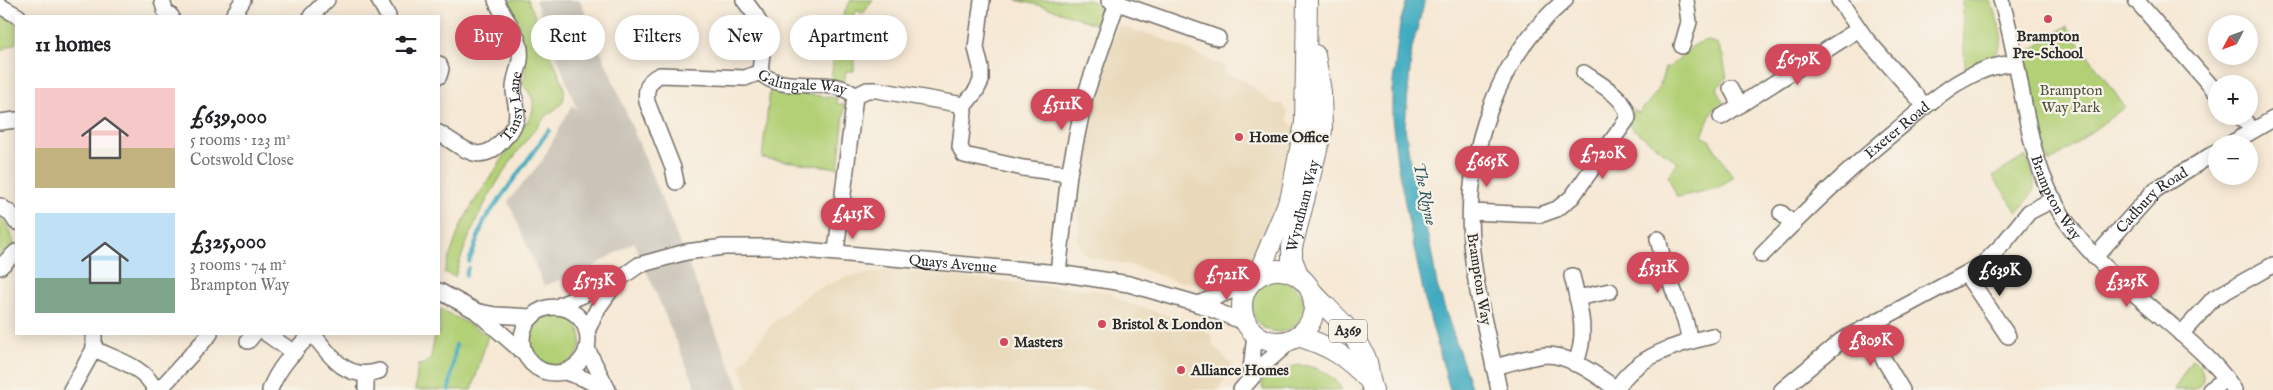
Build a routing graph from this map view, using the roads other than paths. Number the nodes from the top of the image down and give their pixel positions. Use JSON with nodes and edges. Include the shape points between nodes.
{"nodes":[{"id":1,"x":162,"y":0,"type":"edge"},
{"id":2,"x":243,"y":0,"type":"edge"},
{"id":3,"x":327,"y":0,"type":"edge"},
{"id":4,"x":378,"y":0,"type":"edge"},
{"id":5,"x":496,"y":0,"type":"edge"},
{"id":6,"x":744,"y":0,"type":"edge"},
{"id":7,"x":982,"y":0,"type":"edge"},
{"id":8,"x":1686,"y":0,"type":"edge"},
{"id":9,"x":1839,"y":0,"type":"edge"},
{"id":10,"x":2001,"y":0,"type":"edge"},
{"id":11,"x":2136,"y":0,"type":"edge"},
{"id":12,"x":1114,"y":1,"type":"edge"},
{"id":13,"x":1555,"y":3,"type":"edge"},
{"id":14,"x":0,"y":6,"type":"edge"},
{"id":15,"x":1307,"y":7,"type":"edge"},
{"id":16,"x":16,"y":15,"type":"edge"},
{"id":17,"x":170,"y":15,"type":"edge"},
{"id":18,"x":234,"y":15,"type":"edge"},
{"id":19,"x":313,"y":15,"type":"edge"},
{"id":20,"x":387,"y":15,"type":"edge"},
{"id":21,"x":1859,"y":29,"type":"junction"},
{"id":22,"x":1218,"y":38,"type":"dead end"},
{"id":23,"x":1682,"y":46,"type":"dead end"},
{"id":24,"x":2016,"y":63,"type":"junction"},
{"id":25,"x":760,"y":72,"type":"junction"},
{"id":26,"x":1584,"y":73,"type":"dead end"},
{"id":27,"x":2208,"y":83,"type":"edge"},
{"id":28,"x":1731,"y":88,"type":"dead end"},
{"id":29,"x":855,"y":96,"type":"junction"},
{"id":30,"x":1740,"y":105,"type":"junction"},
{"id":31,"x":1925,"y":106,"type":"junction"},
{"id":32,"x":963,"y":107,"type":"junction"},
{"id":33,"x":1721,"y":117,"type":"dead end"},
{"id":34,"x":2273,"y":119,"type":"edge"},
{"id":35,"x":15,"y":120,"type":"edge"},
{"id":36,"x":0,"y":122,"type":"edge"},
{"id":37,"x":2248,"y":125,"type":"edge"},
{"id":38,"x":2253,"y":130,"type":"junction"},
{"id":39,"x":440,"y":134,"type":"edge"},
{"id":40,"x":2245,"y":135,"type":"edge"},
{"id":41,"x":2208,"y":157,"type":"edge"},
{"id":42,"x":1069,"y":174,"type":"junction"},
{"id":43,"x":676,"y":182,"type":"dead end"},
{"id":44,"x":2054,"y":199,"type":"junction"},
{"id":45,"x":0,"y":206,"type":"edge"},
{"id":46,"x":1471,"y":212,"type":"junction"},
{"id":47,"x":1781,"y":213,"type":"dead end"},
{"id":48,"x":15,"y":220,"type":"edge"},
{"id":49,"x":1793,"y":224,"type":"junction"},
{"id":50,"x":1665,"y":247,"type":"dead end"},
{"id":51,"x":836,"y":251,"type":"junction"},
{"id":52,"x":15,"y":253,"type":"edge"},
{"id":53,"x":1762,"y":255,"type":"dead end"},
{"id":54,"x":2095,"y":257,"type":"junction"},
{"id":55,"x":2273,"y":265,"type":"edge"},
{"id":56,"x":0,"y":267,"type":"edge"},
{"id":57,"x":1058,"y":274,"type":"junction"},
{"id":58,"x":1966,"y":274,"type":"junction"},
{"id":59,"x":1572,"y":276,"type":"dead end"},
{"id":60,"x":619,"y":279,"type":"junction"},
{"id":61,"x":1254,"y":280,"type":"junction"},
{"id":62,"x":1305,"y":284,"type":"junction"},
{"id":63,"x":1610,"y":291,"type":"dead end"},
{"id":64,"x":440,"y":292,"type":"edge"},
{"id":65,"x":1577,"y":298,"type":"junction"},
{"id":66,"x":1198,"y":304,"type":"junction"},
{"id":67,"x":556,"y":307,"type":"junction"},
{"id":68,"x":476,"y":311,"type":"junction"},
{"id":69,"x":532,"y":316,"type":"junction"},
{"id":70,"x":1251,"y":328,"type":"junction"},
{"id":71,"x":1865,"y":328,"type":"junction"},
{"id":72,"x":587,"y":330,"type":"junction"},
{"id":73,"x":1999,"y":330,"type":"dead end"},
{"id":74,"x":2181,"y":334,"type":"junction"},
{"id":75,"x":94,"y":335,"type":"edge"},
{"id":76,"x":209,"y":335,"type":"edge"},
{"id":77,"x":268,"y":335,"type":"edge"},
{"id":78,"x":311,"y":335,"type":"edge"},
{"id":79,"x":313,"y":335,"type":"edge"},
{"id":80,"x":1712,"y":336,"type":"dead end"},
{"id":81,"x":1295,"y":338,"type":"junction"},
{"id":82,"x":1690,"y":341,"type":"junction"},
{"id":83,"x":94,"y":349,"type":"junction"},
{"id":84,"x":587,"y":349,"type":"junction"},
{"id":85,"x":294,"y":353,"type":"junction"},
{"id":86,"x":526,"y":355,"type":"junction"},
{"id":87,"x":1575,"y":364,"type":"junction"},
{"id":88,"x":1494,"y":367,"type":"junction"},
{"id":89,"x":565,"y":372,"type":"junction"},
{"id":90,"x":1784,"y":382,"type":"edge"},
{"id":91,"x":2230,"y":384,"type":"edge"},
{"id":92,"x":1245,"y":385,"type":"edge"},
{"id":93,"x":1371,"y":385,"type":"edge"},
{"id":94,"x":1616,"y":389,"type":"edge"},
{"id":95,"x":71,"y":390,"type":"edge"},
{"id":96,"x":157,"y":390,"type":"edge"},
{"id":97,"x":270,"y":390,"type":"edge"},
{"id":98,"x":366,"y":390,"type":"edge"},
{"id":99,"x":606,"y":390,"type":"edge"},
{"id":100,"x":1499,"y":390,"type":"edge"},
{"id":101,"x":1902,"y":390,"type":"edge"},
{"id":102,"x":2210,"y":390,"type":"edge"}],
"edges":[{"from":1,"to":17,"type":"street"},
{"from":2,"to":18,"type":"street"},
{"from":3,"to":19,"type":"street"},
{"from":4,"to":20,"type":"street"},
{"from":5,"to":39,"type":"street","name":"Tansy Lane","via":[[518,39],[520,50],[520,67],[514,88],[516,120],[495,149],[485,154],[473,154]]},
{"from":6,"to":25,"type":"street","name":"Galingale Way","via":[[764,34]]},
{"from":7,"to":32,"type":"street","via":[[976,48],[981,80]]},
{"from":8,"to":23,"type":"street","via":[[1689,22]]},
{"from":9,"to":21,"type":"street"},
{"from":10,"to":24,"type":"street","name":"Brampton Way"},
{"from":11,"to":27,"type":"street"},
{"from":12,"to":22,"type":"street"},
{"from":12,"to":42,"type":"street","via":[[1085,96]]},
{"from":13,"to":46,"type":"street","name":"Brampton Way","via":[[1520,50],[1495,96],[1477,152]]},
{"from":14,"to":16,"type":"street"},
{"from":15,"to":61,"type":"main road","name":"Wyndham Way","number":"A369","via":[[1305,123],[1298,160],[1291,196]]},
{"from":15,"to":62,"type":"main road","name":"Wyndham Way","number":"A369","via":[[1322,92],[1322,130],[1292,247],[1292,259]]},
{"from":21,"to":30,"type":"street"},
{"from":21,"to":31,"type":"street"},
{"from":24,"to":31,"type":"street","name":"Exeter Road","via":[[1997,66],[1963,79]]},
{"from":24,"to":44,"type":"street","name":"Brampton Way","via":[[2031,136]]},
{"from":25,"to":29,"type":"street","name":"Galingale Way","via":[[779,82],[839,88]]},
{"from":25,"to":43,"type":"street","via":[[745,78],[660,75],[650,82],[647,102]]},
{"from":26,"to":46,"type":"street","via":[[1616,97],[1626,109],[1628,118],[1619,143],[1572,197],[1557,209],[1540,215]]},
{"from":28,"to":30,"type":"street"},
{"from":29,"to":32,"type":"street","via":[[867,90],[877,90]]},
{"from":29,"to":51,"type":"street","name":"Galingale Way"},
{"from":30,"to":33,"type":"street"},
{"from":31,"to":49,"type":"street","name":"Exeter Road","via":[[1848,170]]},
{"from":32,"to":42,"type":"street","via":[[960,147],[964,154],[1023,168]]},
{"from":34,"to":38,"type":"street"},
{"from":35,"to":36,"type":"street"},
{"from":37,"to":38,"type":"street"},
{"from":38,"to":40,"type":"street"},
{"from":41,"to":54,"type":"street","name":"Cadbury Road","via":[[2157,188]]},
{"from":42,"to":57,"type":"street"},
{"from":44,"to":54,"type":"street","name":"Brampton Way","via":[[2069,226]]},
{"from":44,"to":58,"type":"street","via":[[2029,212],[1990,258]]},
{"from":45,"to":48,"type":"street"},
{"from":46,"to":88,"type":"street","name":"Brampton Way","via":[[1474,267]]},
{"from":47,"to":49,"type":"street"},
{"from":49,"to":53,"type":"street","name":"Exeter Road"},
{"from":50,"to":82,"type":"street","via":[[1666,270]]},
{"from":51,"to":57,"type":"street","name":"Quays Avenue"},
{"from":51,"to":60,"type":"street","name":"Quays Avenue","via":[[724,247],[686,252],[639,265]]},
{"from":52,"to":56,"type":"street"},
{"from":54,"to":74,"type":"street","name":"Brampton Way"},
{"from":55,"to":74,"type":"street","via":[[2214,298]]},
{"from":57,"to":66,"type":"street","name":"Quays Avenue","via":[[1129,284]]},
{"from":58,"to":71,"type":"street"},
{"from":58,"to":73,"type":"street"},
{"from":59,"to":65,"type":"street"},
{"from":60,"to":67,"type":"street","name":"Quays Avenue"},
{"from":60,"to":72,"type":"street","name":"Quays Avenue"},
{"from":61,"to":62,"type":"main road","via":[[1280,270]]},
{"from":61,"to":66,"type":"street"},
{"from":61,"to":70,"type":"main road","number":"A369","via":[[1244,295],[1242,305]]},
{"from":62,"to":81,"type":"main road","number":"A369","via":[[1314,313],[1310,323]]},
{"from":62,"to":93,"type":"main road","name":"Wyndham Way","number":"A369","via":[[1354,338],[1367,361]]},
{"from":63,"to":65,"type":"street"},
{"from":64,"to":68,"type":"street"},
{"from":65,"to":87,"type":"street","via":[[1583,332]]},
{"from":66,"to":70,"type":"street","name":"Quays Avenue"},
{"from":67,"to":69,"type":"street"},
{"from":67,"to":72,"type":"street","via":[[575,314]]},
{"from":68,"to":69,"type":"street"},
{"from":68,"to":86,"type":"street"},
{"from":69,"to":86,"type":"street","via":[[522,335]]},
{"from":70,"to":81,"type":"main road","number":"A369","via":[[1271,342]]},
{"from":70,"to":92,"type":"street"},
{"from":71,"to":90,"type":"street","via":[[1842,340]]},
{"from":71,"to":101,"type":"street"},
{"from":72,"to":84,"type":"street"},
{"from":74,"to":91,"type":"street","name":"Brampton Way"},
{"from":75,"to":83,"type":"street"},
{"from":76,"to":96,"type":"street"},
{"from":77,"to":85,"type":"street"},
{"from":78,"to":85,"type":"street"},
{"from":79,"to":98,"type":"street","via":[[342,367],[354,372],[372,372]]},
{"from":80,"to":82,"type":"street"},
{"from":81,"to":92,"type":"street"},
{"from":81,"to":93,"type":"main road","name":"Wyndham Way","number":"A369","via":[[1334,349]]},
{"from":82,"to":94,"type":"street","via":[[1653,356]]},
{"from":83,"to":95,"type":"street"},
{"from":83,"to":96,"type":"street","via":[[139,370]]},
{"from":84,"to":89,"type":"street","via":[[575,367]]},
{"from":84,"to":99,"type":"street"},
{"from":85,"to":97,"type":"street"},
{"from":86,"to":89,"type":"street","via":[[538,369]]},
{"from":87,"to":88,"type":"street","via":[[1547,355]]},
{"from":87,"to":94,"type":"street"},
{"from":88,"to":100,"type":"street","name":"Brampton Way"},
{"from":89,"to":99,"type":"street"},
{"from":91,"to":102,"type":"street"}]}
